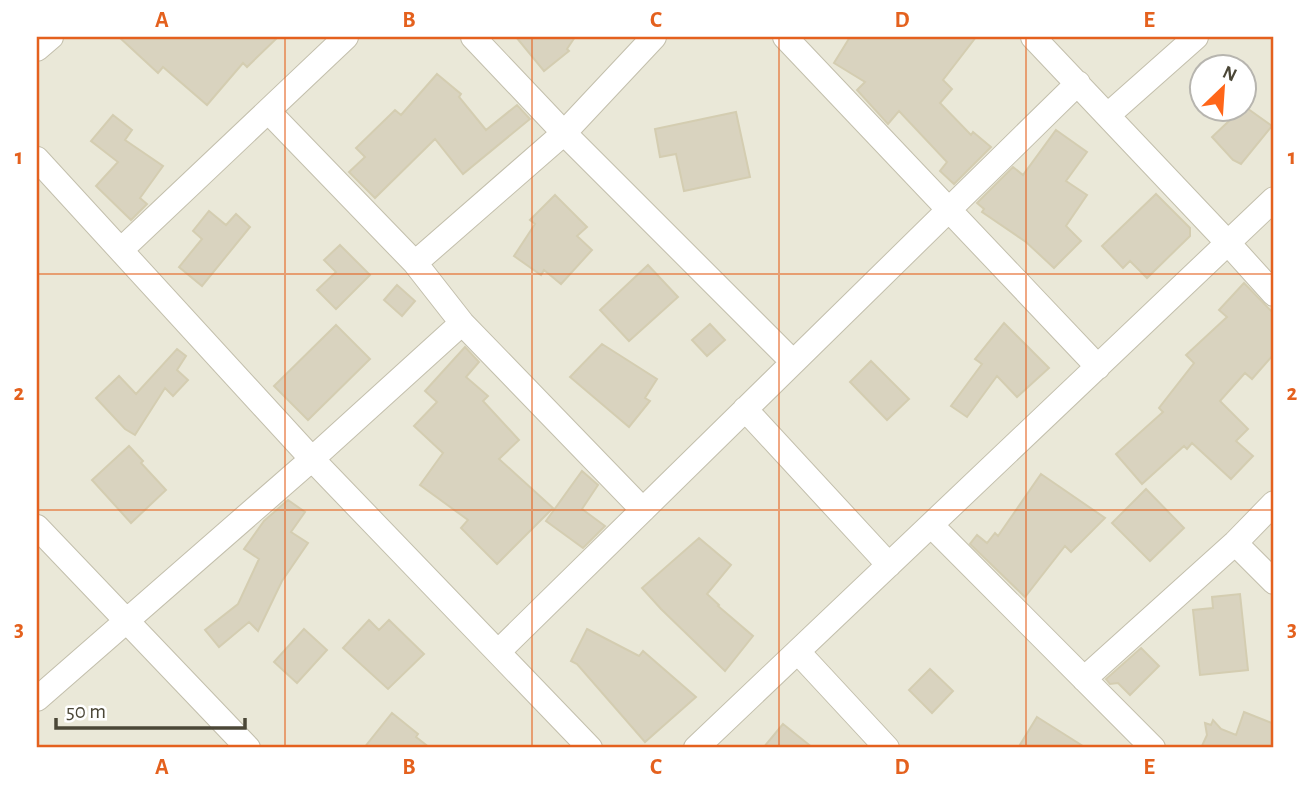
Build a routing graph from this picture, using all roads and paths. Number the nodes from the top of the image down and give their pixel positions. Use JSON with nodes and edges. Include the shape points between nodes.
{"nodes":[{"id":1,"x":51,"y":37,"type":"edge"},
{"id":2,"x":346,"y":37,"type":"edge"},
{"id":3,"x":473,"y":37,"type":"edge"},
{"id":4,"x":654,"y":37,"type":"edge"},
{"id":5,"x":785,"y":37,"type":"edge"},
{"id":6,"x":1033,"y":37,"type":"edge"},
{"id":7,"x":1196,"y":37,"type":"edge"},
{"id":8,"x":37,"y":49,"type":"edge"},
{"id":9,"x":1078,"y":83,"type":"junction"},
{"id":10,"x":268,"y":111,"type":"junction"},
{"id":11,"x":1108,"y":116,"type":"junction"},
{"id":12,"x":564,"y":132,"type":"junction"},
{"id":13,"x":37,"y":159,"type":"edge"},
{"id":14,"x":1274,"y":199,"type":"edge"},
{"id":15,"x":949,"y":210,"type":"junction"},
{"id":16,"x":1228,"y":243,"type":"junction"},
{"id":17,"x":122,"y":249,"type":"junction"},
{"id":18,"x":415,"y":263,"type":"junction"},
{"id":19,"x":1274,"y":294,"type":"edge"},
{"id":20,"x":462,"y":323,"type":"junction"},
{"id":21,"x":793,"y":362,"type":"junction"},
{"id":22,"x":1098,"y":367,"type":"junction"},
{"id":23,"x":745,"y":409,"type":"junction"},
{"id":24,"x":312,"y":459,"type":"junction"},
{"id":25,"x":1274,"y":503,"type":"edge"},
{"id":26,"x":643,"y":510,"type":"junction"},
{"id":27,"x":931,"y":525,"type":"junction"},
{"id":28,"x":37,"y":527,"type":"edge"},
{"id":29,"x":1235,"y":543,"type":"junction"},
{"id":30,"x":889,"y":565,"type":"junction"},
{"id":31,"x":1274,"y":582,"type":"edge"},
{"id":32,"x":127,"y":621,"type":"junction"},
{"id":33,"x":499,"y":651,"type":"junction"},
{"id":34,"x":798,"y":652,"type":"junction"},
{"id":35,"x":1084,"y":679,"type":"junction"},
{"id":36,"x":37,"y":699,"type":"edge"},
{"id":37,"x":248,"y":748,"type":"edge"},
{"id":38,"x":590,"y":748,"type":"edge"},
{"id":39,"x":696,"y":748,"type":"edge"},
{"id":40,"x":887,"y":748,"type":"edge"},
{"id":41,"x":1153,"y":748,"type":"edge"}],
"edges":[{"from":1,"to":8,"type":"street"},
{"from":2,"to":10,"type":"street"},
{"from":3,"to":12,"type":"street"},
{"from":4,"to":12,"type":"street"},
{"from":5,"to":15,"type":"street"},
{"from":6,"to":9,"type":"street"},
{"from":7,"to":11,"type":"street"},
{"from":9,"to":11,"type":"street"},
{"from":9,"to":15,"type":"street"},
{"from":10,"to":17,"type":"street"},
{"from":10,"to":18,"type":"street"},
{"from":11,"to":16,"type":"street"},
{"from":12,"to":18,"type":"street"},
{"from":12,"to":21,"type":"street"},
{"from":13,"to":17,"type":"street"},
{"from":14,"to":16,"type":"street"},
{"from":15,"to":21,"type":"street"},
{"from":15,"to":22,"type":"street"},
{"from":16,"to":19,"type":"street"},
{"from":16,"to":22,"type":"street"},
{"from":17,"to":24,"type":"street"},
{"from":18,"to":20,"type":"street"},
{"from":20,"to":24,"type":"street"},
{"from":20,"to":26,"type":"street"},
{"from":21,"to":23,"type":"street"},
{"from":22,"to":27,"type":"street"},
{"from":23,"to":26,"type":"street"},
{"from":23,"to":30,"type":"street"},
{"from":24,"to":32,"type":"street"},
{"from":24,"to":33,"type":"street"},
{"from":25,"to":29,"type":"street"},
{"from":26,"to":33,"type":"street"},
{"from":27,"to":30,"type":"street"},
{"from":27,"to":35,"type":"street"},
{"from":28,"to":32,"type":"street"},
{"from":29,"to":31,"type":"street"},
{"from":29,"to":35,"type":"street"},
{"from":30,"to":34,"type":"street"},
{"from":32,"to":36,"type":"street"},
{"from":32,"to":37,"type":"street"},
{"from":33,"to":38,"type":"street"},
{"from":34,"to":39,"type":"street"},
{"from":34,"to":40,"type":"street"},
{"from":35,"to":41,"type":"street"}]}
